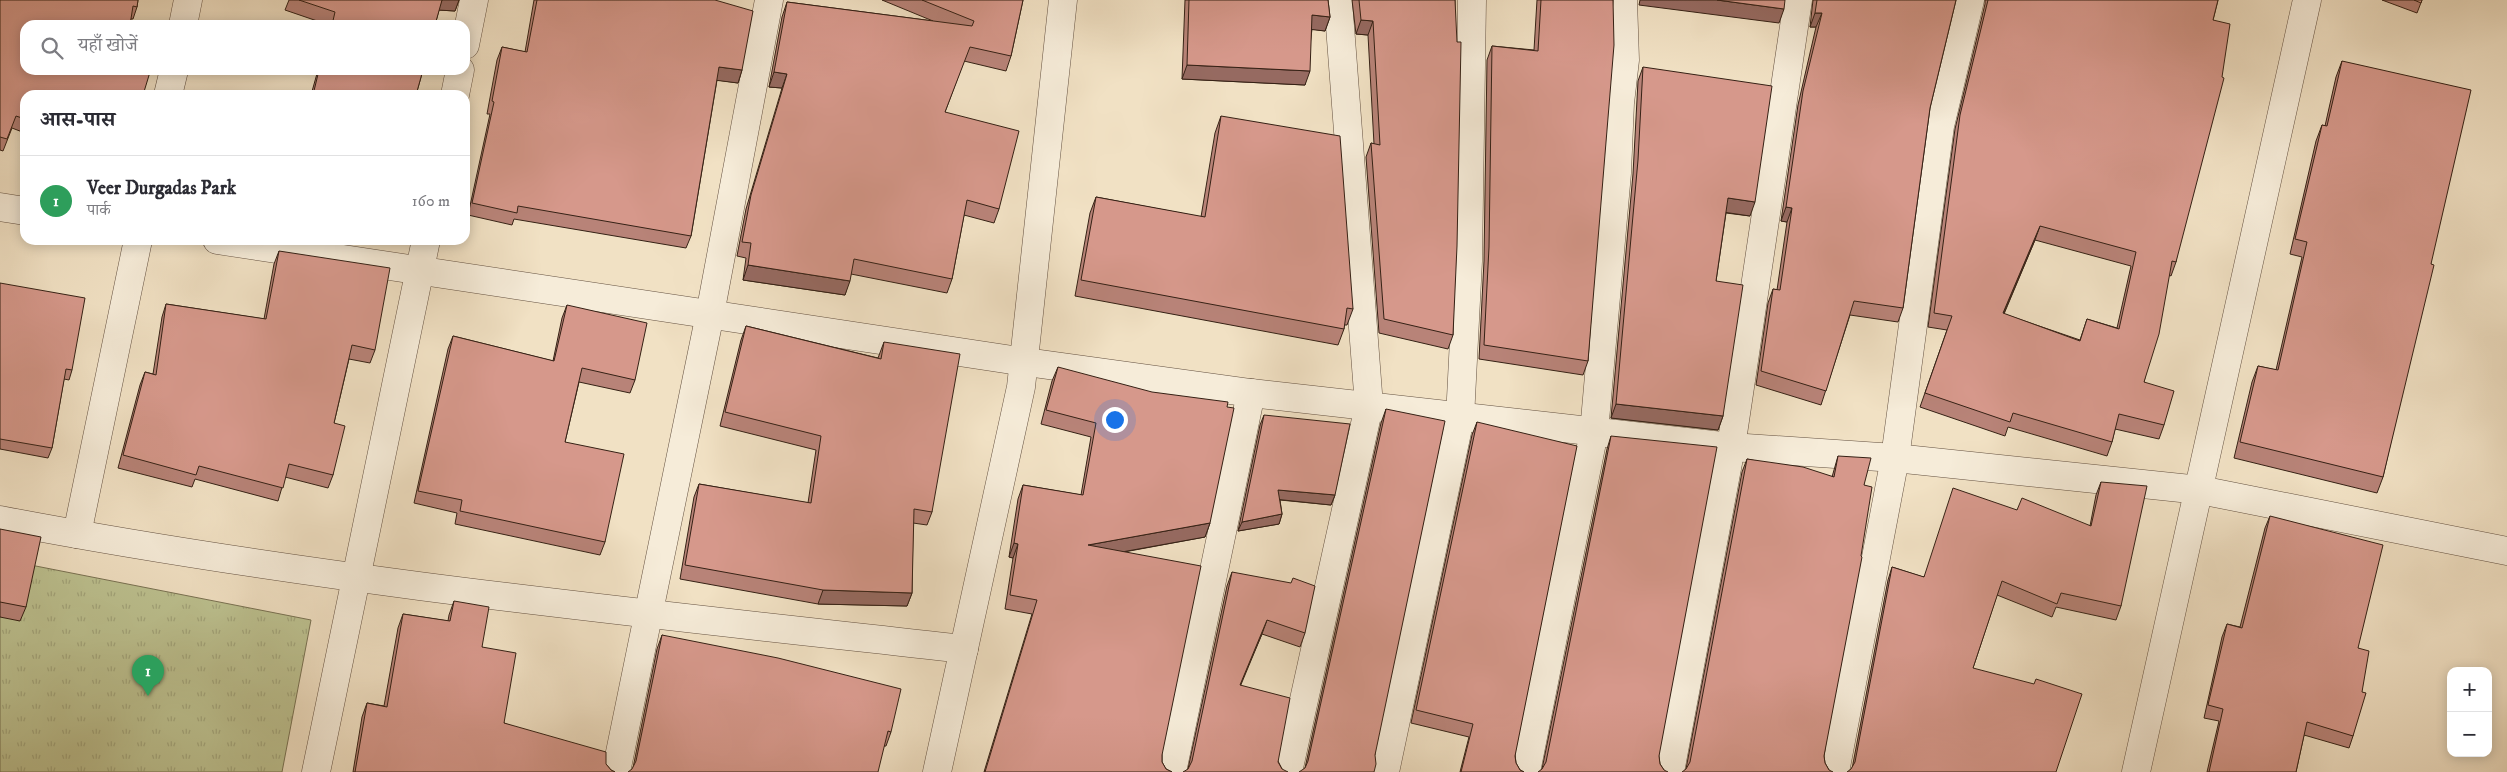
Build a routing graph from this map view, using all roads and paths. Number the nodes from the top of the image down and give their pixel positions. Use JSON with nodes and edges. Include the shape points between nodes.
{"nodes":[{"id":1,"x":188,"y":0,"type":"edge"},
{"id":2,"x":474,"y":0,"type":"edge"},
{"id":3,"x":769,"y":0,"type":"edge"},
{"id":4,"x":1063,"y":0,"type":"edge"},
{"id":5,"x":1338,"y":0,"type":"edge"},
{"id":6,"x":1472,"y":0,"type":"edge"},
{"id":7,"x":1623,"y":0,"type":"edge"},
{"id":8,"x":1798,"y":0,"type":"edge"},
{"id":9,"x":1970,"y":0,"type":"edge"},
{"id":10,"x":2307,"y":0,"type":"edge"},
{"id":11,"x":184,"y":20,"type":"edge"},
{"id":12,"x":470,"y":20,"type":"edge"},
{"id":13,"x":173,"y":75,"type":"edge"},
{"id":14,"x":459,"y":75,"type":"edge"},
{"id":15,"x":169,"y":90,"type":"edge"},
{"id":16,"x":456,"y":90,"type":"edge"},
{"id":17,"x":0,"y":207,"type":"edge"},
{"id":18,"x":20,"y":210,"type":"edge"},
{"id":19,"x":137,"y":245,"type":"edge"},
{"id":20,"x":251,"y":245,"type":"edge"},
{"id":21,"x":425,"y":245,"type":"edge"},
{"id":22,"x":420,"y":270,"type":"junction"},
{"id":23,"x":710,"y":314,"type":"junction"},
{"id":24,"x":1026,"y":362,"type":"junction"},
{"id":25,"x":1251,"y":393,"type":"junction"},
{"id":26,"x":1369,"y":406,"type":"junction"},
{"id":27,"x":1460,"y":418,"type":"junction"},
{"id":28,"x":1594,"y":432,"type":"junction"},
{"id":29,"x":1730,"y":448,"type":"junction"},
{"id":30,"x":1895,"y":458,"type":"junction"},
{"id":31,"x":2200,"y":490,"type":"junction"},
{"id":32,"x":0,"y":520,"type":"edge"},
{"id":33,"x":76,"y":534,"type":"junction"},
{"id":34,"x":2507,"y":551,"type":"edge"},
{"id":35,"x":356,"y":579,"type":"junction"},
{"id":36,"x":648,"y":614,"type":"junction"},
{"id":37,"x":964,"y":649,"type":"junction"},
{"id":38,"x":316,"y":772,"type":"edge"},
{"id":39,"x":616,"y":772,"type":"edge"},
{"id":40,"x":937,"y":772,"type":"edge"},
{"id":41,"x":1172,"y":772,"type":"edge"},
{"id":42,"x":1288,"y":772,"type":"edge"},
{"id":43,"x":1385,"y":772,"type":"edge"},
{"id":44,"x":1526,"y":772,"type":"edge"},
{"id":45,"x":1670,"y":772,"type":"edge"},
{"id":46,"x":1835,"y":772,"type":"edge"},
{"id":47,"x":2136,"y":772,"type":"edge"}],
"edges":[{"from":1,"to":11,"type":"street"},
{"from":2,"to":12,"type":"street"},
{"from":3,"to":23,"type":"street"},
{"from":4,"to":24,"type":"street"},
{"from":5,"to":26,"type":"street"},
{"from":6,"to":27,"type":"street","via":[[1468,261]]},
{"from":7,"to":28,"type":"street","via":[[1625,60]]},
{"from":8,"to":29,"type":"street"},
{"from":9,"to":30,"type":"street","via":[[1940,126]]},
{"from":10,"to":31,"type":"street"},
{"from":13,"to":15,"type":"street"},
{"from":14,"to":16,"type":"street"},
{"from":17,"to":18,"type":"street"},
{"from":19,"to":33,"type":"street"},
{"from":20,"to":22,"type":"street"},
{"from":21,"to":22,"type":"street"},
{"from":22,"to":23,"type":"street"},
{"from":22,"to":35,"type":"street"},
{"from":23,"to":24,"type":"street"},
{"from":23,"to":36,"type":"street"},
{"from":24,"to":25,"type":"street"},
{"from":24,"to":37,"type":"street"},
{"from":25,"to":26,"type":"street"},
{"from":25,"to":41,"type":"street"},
{"from":26,"to":27,"type":"street"},
{"from":26,"to":42,"type":"street"},
{"from":27,"to":28,"type":"street"},
{"from":27,"to":43,"type":"street"},
{"from":28,"to":29,"type":"street"},
{"from":28,"to":44,"type":"street"},
{"from":29,"to":30,"type":"street"},
{"from":29,"to":45,"type":"street"},
{"from":30,"to":31,"type":"street"},
{"from":30,"to":46,"type":"street"},
{"from":31,"to":34,"type":"street"},
{"from":31,"to":47,"type":"street"},
{"from":32,"to":33,"type":"street"},
{"from":33,"to":35,"type":"street"},
{"from":35,"to":36,"type":"street"},
{"from":35,"to":38,"type":"street"},
{"from":36,"to":37,"type":"street"},
{"from":36,"to":39,"type":"street"},
{"from":37,"to":40,"type":"street"}]}
